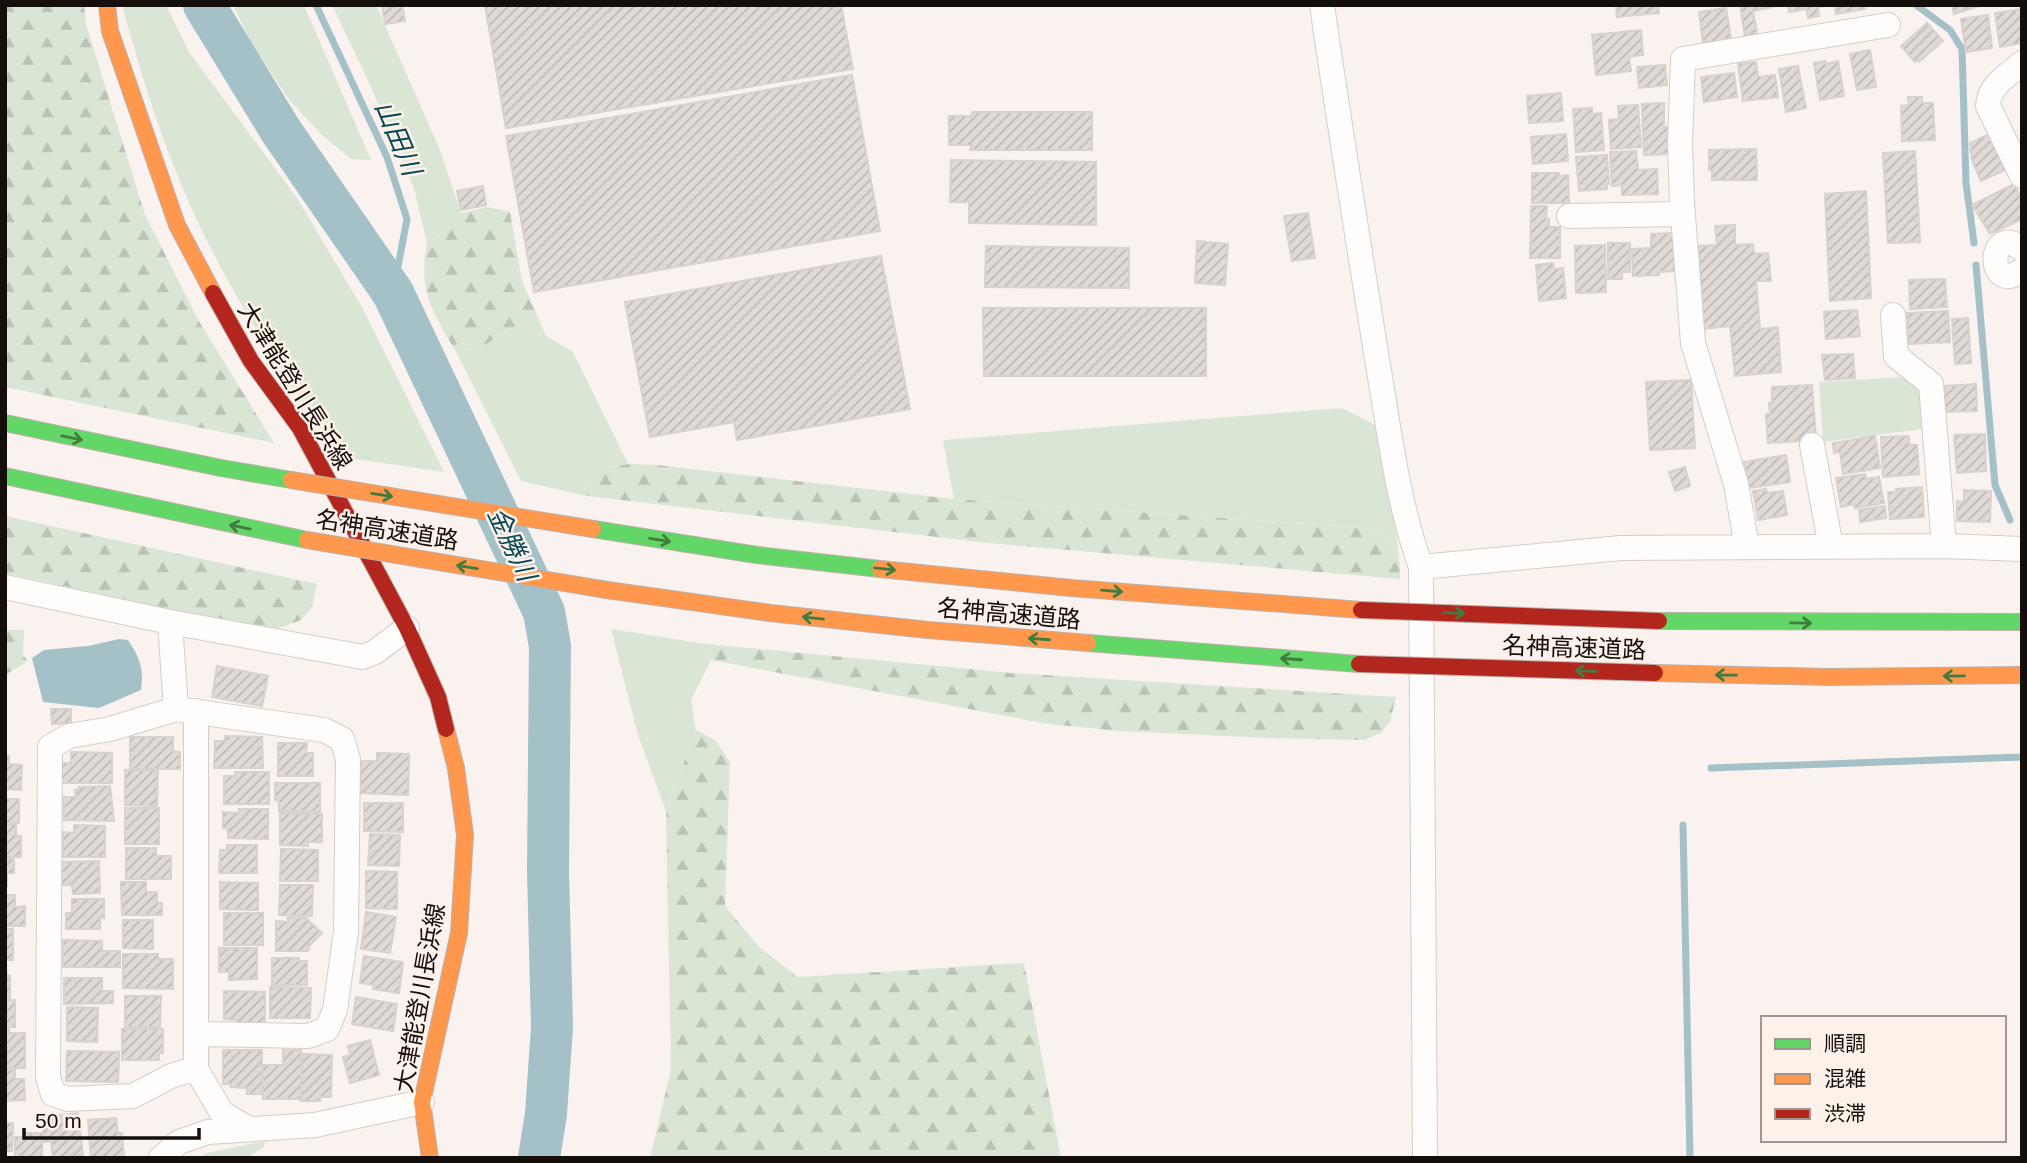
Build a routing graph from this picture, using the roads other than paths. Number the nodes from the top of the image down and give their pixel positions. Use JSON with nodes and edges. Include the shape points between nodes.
{"nodes":[{"id":1,"x":107,"y":5,"type":"edge"},
{"id":2,"x":1322,"y":5,"type":"edge"},
{"id":3,"x":1888,"y":25,"type":"dead end"},
{"id":4,"x":2022,"y":63,"type":"edge"},
{"id":5,"x":2022,"y":176,"type":"edge"},
{"id":6,"x":1682,"y":214,"type":"junction"},
{"id":7,"x":1569,"y":216,"type":"dead end"},
{"id":8,"x":1893,"y":315,"type":"dead end"},
{"id":9,"x":5,"y":423,"type":"edge"},
{"id":10,"x":1812,"y":446,"type":"dead end"},
{"id":11,"x":5,"y":476,"type":"edge"},
{"id":12,"x":1944,"y":546,"type":"junction"},
{"id":13,"x":1747,"y":547,"type":"junction"},
{"id":14,"x":1831,"y":547,"type":"junction"},
{"id":15,"x":2022,"y":549,"type":"edge"},
{"id":16,"x":1421,"y":567,"type":"junction"},
{"id":17,"x":5,"y":587,"type":"edge"},
{"id":18,"x":170,"y":622,"type":"junction"},
{"id":19,"x":2022,"y":622,"type":"edge"},
{"id":20,"x":407,"y":628,"type":"junction"},
{"id":21,"x":2022,"y":675,"type":"edge"},
{"id":22,"x":186,"y":710,"type":"junction"},
{"id":23,"x":197,"y":1034,"type":"junction"},
{"id":24,"x":196,"y":1069,"type":"junction"},
{"id":25,"x":422,"y":1102,"type":"junction"},
{"id":26,"x":247,"y":1128,"type":"junction"},
{"id":27,"x":161,"y":1158,"type":"edge"},
{"id":28,"x":430,"y":1158,"type":"edge"},
{"id":29,"x":1425,"y":1158,"type":"edge"}],
"edges":[{"from":1,"to":20,"type":"main road","name":"大津能登川長浜線","via":[[110,31],[177,225],[251,362],[300,428]]},
{"from":2,"to":16,"type":"street","via":[[1385,400],[1409,533]]},
{"from":3,"to":6,"type":"street","via":[[1683,60]]},
{"from":4,"to":5,"type":"street","via":[[1989,94],[1988,106]]},
{"from":6,"to":7,"type":"street"},
{"from":6,"to":13,"type":"street","via":[[1693,343],[1736,484]]},
{"from":8,"to":12,"type":"street","via":[[1896,356],[1931,384]]},
{"from":9,"to":19,"type":"main road","name":"名神高速道路","one_way":true,"bridge":true,"via":[[221,468],[593,529],[778,558],[951,576],[1361,610],[1659,621]]},
{"from":10,"to":14,"type":"street"},
{"from":21,"to":11,"type":"main road","name":"名神高速道路","one_way":true,"bridge":true,"via":[[1828,677],[1359,664],[928,631],[607,590],[307,541]]},
{"from":12,"to":14,"type":"street"},
{"from":12,"to":15,"type":"street"},
{"from":13,"to":14,"type":"street"},
{"from":13,"to":16,"type":"street","via":[[1621,548]]},
{"from":16,"to":29,"type":"street"},
{"from":17,"to":18,"type":"street"},
{"from":18,"to":20,"type":"street","via":[[363,657]]},
{"from":18,"to":22,"type":"street"},
{"from":20,"to":25,"type":"main road","name":"大津能登川長浜線","via":[[438,697],[456,768],[465,835],[459,933]]},
{"from":22,"to":23,"type":"street"},
{"from":22,"to":23,"type":"street","via":[[324,730],[342,738],[348,759],[346,932],[335,1010],[327,1029],[308,1036]]},
{"from":22,"to":24,"type":"street","via":[[69,736],[50,747],[48,1077],[54,1094],[68,1099],[133,1096],[173,1075]]},
{"from":23,"to":24,"type":"street"},
{"from":24,"to":26,"type":"street","via":[[222,1113]]},
{"from":25,"to":26,"type":"street","via":[[315,1125]]},
{"from":25,"to":28,"type":"main road","name":"大津能登川長浜線"},
{"from":26,"to":27,"type":"street","via":[[208,1132],[179,1142]]}]}
